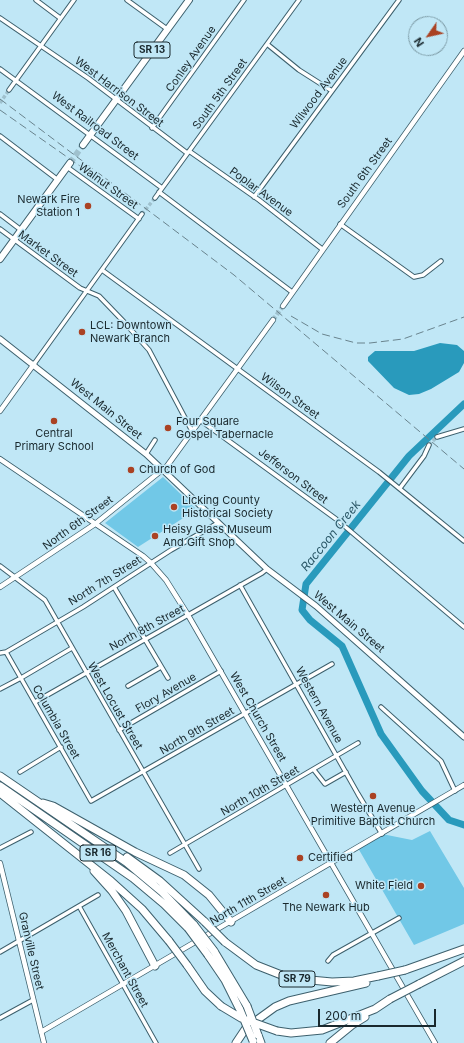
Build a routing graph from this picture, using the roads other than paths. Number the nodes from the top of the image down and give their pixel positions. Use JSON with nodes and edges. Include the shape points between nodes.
{"nodes":[{"id":1,"x":36,"y":0,"type":"edge"},
{"id":2,"x":74,"y":0,"type":"edge"},
{"id":3,"x":127,"y":0,"type":"edge"},
{"id":4,"x":189,"y":0,"type":"edge"},
{"id":5,"x":244,"y":0,"type":"edge"},
{"id":6,"x":299,"y":0,"type":"edge"},
{"id":7,"x":399,"y":0,"type":"edge"},
{"id":8,"x":0,"y":18,"type":"edge"},
{"id":9,"x":60,"y":18,"type":"junction"},
{"id":10,"x":167,"y":30,"type":"junction"},
{"id":11,"x":267,"y":44,"type":"junction"},
{"id":12,"x":41,"y":45,"type":"junction"},
{"id":13,"x":464,"y":51,"type":"edge"},
{"id":14,"x":0,"y":69,"type":"edge"},
{"id":15,"x":16,"y":81,"type":"junction"},
{"id":16,"x":10,"y":90,"type":"tunnel mouth"},
{"id":17,"x":332,"y":91,"type":"junction"},
{"id":18,"x":116,"y":99,"type":"junction"},
{"id":19,"x":152,"y":128,"type":"junction"},
{"id":20,"x":90,"y":134,"type":"junction"},
{"id":21,"x":0,"y":136,"type":"edge"},
{"id":22,"x":83,"y":145,"type":"tunnel mouth"},
{"id":23,"x":188,"y":152,"type":"junction"},
{"id":24,"x":69,"y":165,"type":"joint"},
{"id":25,"x":58,"y":180,"type":"junction"},
{"id":26,"x":162,"y":188,"type":"junction"},
{"id":27,"x":159,"y":192,"type":"junction"},
{"id":28,"x":254,"y":196,"type":"junction"},
{"id":29,"x":155,"y":198,"type":"tunnel mouth"},
{"id":30,"x":0,"y":214,"type":"edge"},
{"id":31,"x":142,"y":214,"type":"tunnel mouth"},
{"id":32,"x":138,"y":219,"type":"junction"},
{"id":33,"x":340,"y":224,"type":"junction"},
{"id":34,"x":0,"y":229,"type":"edge"},
{"id":35,"x":21,"y":230,"type":"junction"},
{"id":36,"x":14,"y":240,"type":"junction"},
{"id":37,"x":322,"y":249,"type":"junction"},
{"id":38,"x":0,"y":259,"type":"edge"},
{"id":39,"x":441,"y":261,"type":"dead end"},
{"id":40,"x":102,"y":270,"type":"junction"},
{"id":41,"x":87,"y":291,"type":"junction"},
{"id":42,"x":292,"y":292,"type":"junction"},
{"id":43,"x":283,"y":306,"type":"tunnel mouth"},
{"id":44,"x":273,"y":320,"type":"tunnel mouth"},
{"id":45,"x":0,"y":339,"type":"edge"},
{"id":46,"x":34,"y":364,"type":"junction"},
{"id":47,"x":237,"y":370,"type":"junction"},
{"id":48,"x":0,"y":411,"type":"edge"},
{"id":49,"x":200,"y":420,"type":"junction"},
{"id":50,"x":464,"y":429,"type":"edge"},
{"id":51,"x":192,"y":431,"type":"junction"},
{"id":52,"x":437,"y":437,"type":"tunnel mouth"},
{"id":53,"x":155,"y":440,"type":"dead end"},
{"id":54,"x":429,"y":445,"type":"tunnel mouth"},
{"id":55,"x":146,"y":454,"type":"junction"},
{"id":56,"x":0,"y":459,"type":"edge"},
{"id":57,"x":163,"y":469,"type":"junction"},
{"id":58,"x":400,"y":488,"type":"junction"},
{"id":59,"x":218,"y":523,"type":"junction"},
{"id":60,"x":95,"y":524,"type":"junction"},
{"id":61,"x":464,"y":541,"type":"edge"},
{"id":62,"x":151,"y":562,"type":"junction"},
{"id":63,"x":0,"y":566,"type":"edge"},
{"id":64,"x":266,"y":569,"type":"junction"},
{"id":65,"x":16,"y":578,"type":"junction"},
{"id":66,"x":240,"y":585,"type":"junction"},
{"id":67,"x":114,"y":586,"type":"junction"},
{"id":68,"x":0,"y":588,"type":"edge"},
{"id":69,"x":188,"y":615,"type":"junction"},
{"id":70,"x":57,"y":622,"type":"junction"},
{"id":71,"x":464,"y":628,"type":"edge"},
{"id":72,"x":145,"y":640,"type":"junction"},
{"id":73,"x":72,"y":648,"type":"junction"},
{"id":74,"x":6,"y":652,"type":"junction"},
{"id":75,"x":0,"y":653,"type":"edge"},
{"id":76,"x":332,"y":664,"type":"dead end"},
{"id":77,"x":161,"y":667,"type":"junction"},
{"id":78,"x":221,"y":671,"type":"junction"},
{"id":79,"x":86,"y":673,"type":"junction"},
{"id":80,"x":21,"y":678,"type":"junction"},
{"id":81,"x":168,"y":678,"type":"dead end"},
{"id":82,"x":297,"y":684,"type":"junction"},
{"id":83,"x":128,"y":686,"type":"dead end"},
{"id":84,"x":0,"y":689,"type":"edge"},
{"id":85,"x":35,"y":702,"type":"junction"},
{"id":86,"x":381,"y":707,"type":"dead end"},
{"id":87,"x":245,"y":714,"type":"junction"},
{"id":88,"x":119,"y":730,"type":"junction"},
{"id":89,"x":464,"y":737,"type":"edge"},
{"id":90,"x":358,"y":743,"type":"dead end"},
{"id":91,"x":60,"y":747,"type":"junction"},
{"id":92,"x":337,"y":757,"type":"junction"},
{"id":93,"x":314,"y":770,"type":"junction"},
{"id":94,"x":20,"y":772,"type":"dead end"},
{"id":95,"x":143,"y":772,"type":"junction"},
{"id":96,"x":346,"y":772,"type":"junction"},
{"id":97,"x":0,"y":776,"type":"edge"},
{"id":98,"x":464,"y":785,"type":"edge"},
{"id":99,"x":0,"y":786,"type":"edge"},
{"id":100,"x":287,"y":786,"type":"junction"},
{"id":101,"x":455,"y":791,"type":"junction"},
{"id":102,"x":0,"y":793,"type":"edge"},
{"id":103,"x":91,"y":800,"type":"joint"},
{"id":104,"x":38,"y":802,"type":"junction"},
{"id":105,"x":31,"y":832,"type":"dead end"},
{"id":106,"x":382,"y":834,"type":"junction"},
{"id":107,"x":185,"y":844,"type":"junction"},
{"id":108,"x":0,"y":848,"type":"edge"},
{"id":109,"x":108,"y":850,"type":"junction"},
{"id":110,"x":170,"y":853,"type":"dead end"},
{"id":111,"x":0,"y":863,"type":"edge"},
{"id":112,"x":332,"y":864,"type":"junction"},
{"id":113,"x":92,"y":866,"type":"junction"},
{"id":114,"x":199,"y":869,"type":"dead end"},
{"id":115,"x":98,"y":895,"type":"dead end"},
{"id":116,"x":79,"y":906,"type":"junction"},
{"id":117,"x":399,"y":918,"type":"dead end"},
{"id":118,"x":231,"y":922,"type":"junction"},
{"id":119,"x":191,"y":926,"type":"junction"},
{"id":120,"x":371,"y":933,"type":"junction"},
{"id":121,"x":20,"y":942,"type":"junction"},
{"id":122,"x":464,"y":949,"type":"edge"},
{"id":123,"x":0,"y":952,"type":"edge"},
{"id":124,"x":328,"y":961,"type":"dead end"},
{"id":125,"x":464,"y":961,"type":"edge"},
{"id":126,"x":155,"y":966,"type":"junction"},
{"id":127,"x":378,"y":978,"type":"junction"},
{"id":128,"x":123,"y":985,"type":"junction"},
{"id":129,"x":33,"y":1000,"type":"junction"},
{"id":130,"x":243,"y":1008,"type":"junction"},
{"id":131,"x":376,"y":1009,"type":"junction"},
{"id":132,"x":0,"y":1018,"type":"edge"},
{"id":133,"x":41,"y":1032,"type":"junction"},
{"id":134,"x":253,"y":1042,"type":"edge"},
{"id":135,"x":44,"y":1043,"type":"edge"},
{"id":136,"x":156,"y":1043,"type":"edge"},
{"id":137,"x":236,"y":1043,"type":"edge"},
{"id":138,"x":261,"y":1043,"type":"edge"},
{"id":139,"x":330,"y":1043,"type":"edge"},
{"id":140,"x":435,"y":1043,"type":"edge"}],
"edges":[{"from":1,"to":9,"type":"street"},
{"from":2,"to":9,"type":"street"},
{"from":3,"to":10,"type":"street"},
{"from":4,"to":10,"type":"main road","number":"SR 13"},
{"from":5,"to":19,"type":"street","name":"Conley Avenue"},
{"from":6,"to":11,"type":"street","name":"South 5th Street"},
{"from":7,"to":17,"type":"street","name":"Wilwood Avenue"},
{"from":8,"to":12,"type":"street","name":"West Harrison Street"},
{"from":9,"to":12,"type":"street"},
{"from":10,"to":18,"type":"main road","number":"SR 13"},
{"from":11,"to":17,"type":"street","via":[[299,70]]},
{"from":11,"to":23,"type":"street","name":"South 5th Street"},
{"from":12,"to":15,"type":"street"},
{"from":12,"to":18,"type":"street","name":"West Harrison Street"},
{"from":13,"to":33,"type":"street","name":"South 6th Street"},
{"from":14,"to":15,"type":"street","name":"West Railroad Street"},
{"from":15,"to":16,"type":"street"},
{"from":15,"to":20,"type":"street","name":"West Railroad Street"},
{"from":17,"to":28,"type":"street","name":"Wilwood Avenue"},
{"from":18,"to":19,"type":"street","name":"West Harrison Street"},
{"from":18,"to":20,"type":"main road","number":"SR 13"},
{"from":19,"to":23,"type":"street","name":"West Harrison Street"},
{"from":20,"to":22,"type":"main road","number":"SR 13"},
{"from":20,"to":26,"type":"street","name":"West Railroad Street"},
{"from":21,"to":25,"type":"street"},
{"from":23,"to":26,"type":"street","name":"South 5th Street"},
{"from":23,"to":28,"type":"street","name":"Poplar Avenue"},
{"from":24,"to":25,"type":"main road"},
{"from":24,"to":32,"type":"street","name":"Walnut Street"},
{"from":25,"to":35,"type":"main road"},
{"from":26,"to":27,"type":"street","name":"South 5th Street"},
{"from":27,"to":29,"type":"street","name":"South 5th Street"},
{"from":27,"to":42,"type":"street"},
{"from":28,"to":37,"type":"street","name":"Poplar Avenue"},
{"from":30,"to":35,"type":"street"},
{"from":31,"to":32,"type":"street"},
{"from":32,"to":40,"type":"street"},
{"from":33,"to":37,"type":"street","name":"South 6th Street"},
{"from":33,"to":39,"type":"street","via":[[414,277],[423,275]]},
{"from":34,"to":36,"type":"street","name":"Market Street"},
{"from":35,"to":36,"type":"main road"},
{"from":36,"to":38,"type":"main road"},
{"from":36,"to":41,"type":"street","name":"Market Street"},
{"from":37,"to":42,"type":"street","name":"South 6th Street"},
{"from":40,"to":41,"type":"street"},
{"from":40,"to":47,"type":"street","name":"Wilson Street"},
{"from":41,"to":46,"type":"street"},
{"from":41,"to":51,"type":"street","name":"Market Street","via":[[99,296],[149,350]]},
{"from":42,"to":43,"type":"street","name":"South 6th Street"},
{"from":44,"to":47,"type":"street"},
{"from":45,"to":46,"type":"main road","name":"West Main Street"},
{"from":46,"to":48,"type":"street"},
{"from":46,"to":55,"type":"main road","name":"West Main Street"},
{"from":47,"to":49,"type":"street"},
{"from":47,"to":58,"type":"street","name":"Wilson Street"},
{"from":49,"to":51,"type":"street"},
{"from":49,"to":71,"type":"street","name":"Jefferson Street","via":[[336,520]]},
{"from":50,"to":52,"type":"street"},
{"from":51,"to":57,"type":"street"},
{"from":53,"to":55,"type":"street"},
{"from":54,"to":58,"type":"street"},
{"from":55,"to":57,"type":"main road","name":"West Main Street"},
{"from":56,"to":60,"type":"street","name":"West Church Street"},
{"from":57,"to":59,"type":"main road","name":"West Main Street"},
{"from":57,"to":60,"type":"street","name":"North 6th Street"},
{"from":58,"to":61,"type":"street","name":"Wilson Street"},
{"from":59,"to":62,"type":"street","name":"North 7th Street"},
{"from":59,"to":64,"type":"main road","name":"West Main Street"},
{"from":60,"to":62,"type":"street","name":"West Church Street"},
{"from":60,"to":65,"type":"street","name":"North 6th Street"},
{"from":62,"to":67,"type":"street","name":"North 7th Street"},
{"from":62,"to":69,"type":"street","name":"West Church Street"},
{"from":63,"to":65,"type":"street","name":"West Locust Street"},
{"from":64,"to":66,"type":"street","name":"North 8th Street"},
{"from":64,"to":89,"type":"main road","name":"West Main Street","via":[[316,606]]},
{"from":65,"to":68,"type":"street","name":"North 6th Street"},
{"from":65,"to":70,"type":"street","name":"West Locust Street","via":[[42,597]]},
{"from":66,"to":69,"type":"street","name":"North 8th Street"},
{"from":66,"to":82,"type":"street","name":"Western Avenue"},
{"from":67,"to":70,"type":"street","name":"North 7th Street"},
{"from":67,"to":72,"type":"street"},
{"from":69,"to":72,"type":"street","name":"North 8th Street"},
{"from":69,"to":78,"type":"street","name":"West Church Street"},
{"from":70,"to":73,"type":"street","name":"West Locust Street"},
{"from":70,"to":74,"type":"street","name":"North 7th Street"},
{"from":72,"to":77,"type":"street"},
{"from":72,"to":79,"type":"street","name":"North 8th Street"},
{"from":73,"to":79,"type":"street","name":"West Locust Street"},
{"from":73,"to":80,"type":"street"},
{"from":74,"to":75,"type":"street","name":"North 7th Street"},
{"from":74,"to":80,"type":"street","name":"Columbia Street"},
{"from":76,"to":82,"type":"street","name":"North 9th Street"},
{"from":77,"to":81,"type":"street"},
{"from":77,"to":83,"type":"street"},
{"from":78,"to":87,"type":"street","name":"West Church Street"},
{"from":78,"to":88,"type":"street","name":"Flory Avenue"},
{"from":79,"to":85,"type":"street","name":"North 8th Street"},
{"from":79,"to":88,"type":"street","name":"West Locust Street"},
{"from":80,"to":84,"type":"street"},
{"from":80,"to":85,"type":"street","name":"Columbia Street"},
{"from":82,"to":87,"type":"street","name":"North 9th Street"},
{"from":82,"to":92,"type":"street","name":"Western Avenue"},
{"from":85,"to":91,"type":"street","name":"Columbia Street"},
{"from":86,"to":101,"type":"street","via":[[441,761]]},
{"from":87,"to":95,"type":"street","name":"North 9th Street"},
{"from":87,"to":100,"type":"street","name":"West Church Street"},
{"from":88,"to":95,"type":"street","name":"West Locust Street"},
{"from":90,"to":92,"type":"street","name":"North 10th Street"},
{"from":91,"to":94,"type":"street"},
{"from":91,"to":103,"type":"street","name":"Columbia Street"},
{"from":92,"to":93,"type":"street","name":"North 10th Street"},
{"from":92,"to":96,"type":"street","name":"Western Avenue"},
{"from":93,"to":96,"type":"street","via":[[324,784]]},
{"from":93,"to":100,"type":"street","name":"North 10th Street"},
{"from":95,"to":103,"type":"street","name":"North 9th Street"},
{"from":95,"to":107,"type":"street","name":"West Locust Street"},
{"from":96,"to":106,"type":"street","name":"Western Avenue"},
{"from":97,"to":104,"type":"highway","number":"SR 16"},
{"from":98,"to":101,"type":"street","name":"North 11th Street"},
{"from":99,"to":119,"type":"highway","number":"SR 16","via":[[133,878]]},
{"from":100,"to":107,"type":"street","name":"North 10th Street"},
{"from":100,"to":112,"type":"street","name":"West Church Street"},
{"from":101,"to":106,"type":"street","name":"North 11th Street"},
{"from":102,"to":113,"type":"highway"},
{"from":104,"to":109,"type":"highway","number":"SR 16"},
{"from":104,"to":118,"type":"highway","via":[[53,806],[136,852],[184,875],[209,895]]},
{"from":105,"to":108,"type":"street"},
{"from":106,"to":112,"type":"street","name":"North 11th Street"},
{"from":107,"to":110,"type":"street","name":"North 10th Street"},
{"from":107,"to":114,"type":"street","name":"West Locust Street"},
{"from":109,"to":119,"type":"highway","number":"SR 16","via":[[162,892]]},
{"from":109,"to":127,"type":"highway","number":"SR 79","bridge":true,"via":[[125,856],[141,866],[173,892],[225,942],[256,965],[289,978],[325,982]]},
{"from":111,"to":121,"type":"street","name":"Granville Street"},
{"from":112,"to":118,"type":"street","name":"North 11th Street"},
{"from":112,"to":120,"type":"street","name":"West Church Street"},
{"from":113,"to":126,"type":"highway","via":[[126,911]]},
{"from":113,"to":131,"type":"highway","bridge":true,"via":[[142,909],[202,986],[221,1006],[241,1018],[277,1031],[297,1033],[322,1030]]},
{"from":115,"to":116,"type":"street"},
{"from":116,"to":121,"type":"street"},
{"from":116,"to":128,"type":"street","name":"Merchant Street"},
{"from":117,"to":120,"type":"street"},
{"from":118,"to":126,"type":"street","name":"North 11th Street"},
{"from":119,"to":130,"type":"highway","number":"SR 16","bridge":true,"via":[[211,953]]},
{"from":120,"to":124,"type":"street"},
{"from":120,"to":140,"type":"street","name":"West Church Street"},
{"from":121,"to":123,"type":"street"},
{"from":121,"to":129,"type":"street","name":"Granville Street"},
{"from":122,"to":127,"type":"highway","number":"SR 79","bridge":true},
{"from":125,"to":131,"type":"highway","bridge":true,"via":[[390,999]]},
{"from":126,"to":128,"type":"street","name":"North 11th Street"},
{"from":127,"to":137,"type":"highway","via":[[275,1007],[246,1028]]},
{"from":128,"to":133,"type":"street","name":"North 11th Street"},
{"from":128,"to":136,"type":"street","name":"Merchant Street"},
{"from":129,"to":132,"type":"street"},
{"from":129,"to":133,"type":"street","name":"Granville Street"},
{"from":130,"to":134,"type":"highway","number":"SR 16","bridge":true},
{"from":130,"to":138,"type":"highway","number":"SR 16","bridge":true},
{"from":131,"to":139,"type":"highway"},
{"from":133,"to":135,"type":"street","name":"Granville Street"}]}
